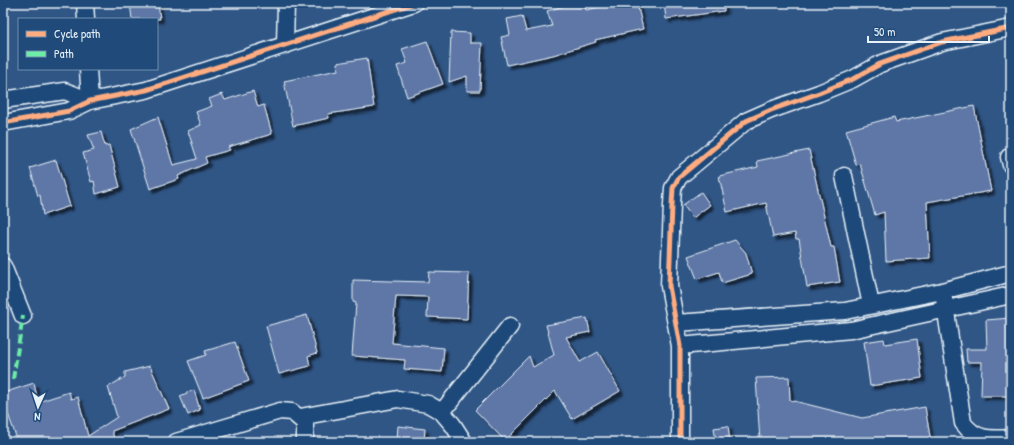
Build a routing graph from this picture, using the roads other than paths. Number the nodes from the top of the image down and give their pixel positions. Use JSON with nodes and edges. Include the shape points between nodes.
{"nodes":[{"id":1,"x":85,"y":3,"type":"edge"},
{"id":2,"x":286,"y":3,"type":"edge"},
{"id":3,"x":414,"y":3,"type":"edge"},
{"id":4,"x":86,"y":18,"type":"edge"},
{"id":5,"x":1011,"y":28,"type":"edge"},
{"id":6,"x":285,"y":45,"type":"junction"},
{"id":7,"x":88,"y":70,"type":"edge"},
{"id":8,"x":3,"y":100,"type":"edge"},
{"id":9,"x":90,"y":101,"type":"junction"},
{"id":10,"x":3,"y":122,"type":"edge"},
{"id":11,"x":844,"y":176,"type":"dead end"},
{"id":12,"x":3,"y":266,"type":"edge"},
{"id":13,"x":1011,"y":273,"type":"edge"},
{"id":14,"x":942,"y":291,"type":"junction"},
{"id":15,"x":1011,"y":295,"type":"edge"},
{"id":16,"x":871,"y":305,"type":"junction"},
{"id":17,"x":946,"y":310,"type":"junction"},
{"id":18,"x":23,"y":316,"type":"dead end"},
{"id":19,"x":676,"y":323,"type":"junction"},
{"id":20,"x":510,"y":326,"type":"dead end"},
{"id":21,"x":680,"y":346,"type":"junction"},
{"id":22,"x":442,"y":412,"type":"junction"},
{"id":23,"x":300,"y":417,"type":"junction"},
{"id":24,"x":1011,"y":438,"type":"edge"},
{"id":25,"x":176,"y":442,"type":"edge"},
{"id":26,"x":305,"y":442,"type":"edge"},
{"id":27,"x":464,"y":442,"type":"edge"},
{"id":28,"x":680,"y":442,"type":"edge"}],
"edges":[{"from":1,"to":4,"type":"street"},
{"from":2,"to":6,"type":"street"},
{"from":3,"to":6,"type":"street"},
{"from":5,"to":19,"type":"street","via":[[942,42],[880,64],[819,94],[746,120],[679,177],[673,188],[669,286]]},
{"from":6,"to":9,"type":"street","via":[[146,90]]},
{"from":7,"to":9,"type":"street"},
{"from":8,"to":9,"type":"street","via":[[65,91]]},
{"from":9,"to":10,"type":"street","via":[[69,111]]},
{"from":11,"to":16,"type":"street"},
{"from":12,"to":18,"type":"street"},
{"from":13,"to":14,"type":"street"},
{"from":14,"to":16,"type":"street"},
{"from":14,"to":17,"type":"street"},
{"from":15,"to":17,"type":"street"},
{"from":16,"to":19,"type":"street","via":[[845,311]]},
{"from":17,"to":21,"type":"street","via":[[851,330]]},
{"from":17,"to":24,"type":"street","via":[[963,422],[970,432],[981,437]]},
{"from":19,"to":21,"type":"street"},
{"from":20,"to":22,"type":"street"},
{"from":21,"to":28,"type":"street"},
{"from":22,"to":23,"type":"street","via":[[428,404],[398,398]]},
{"from":22,"to":27,"type":"street"},
{"from":23,"to":25,"type":"street","via":[[292,412],[280,411]]},
{"from":23,"to":26,"type":"street","via":[[305,424]]}]}
